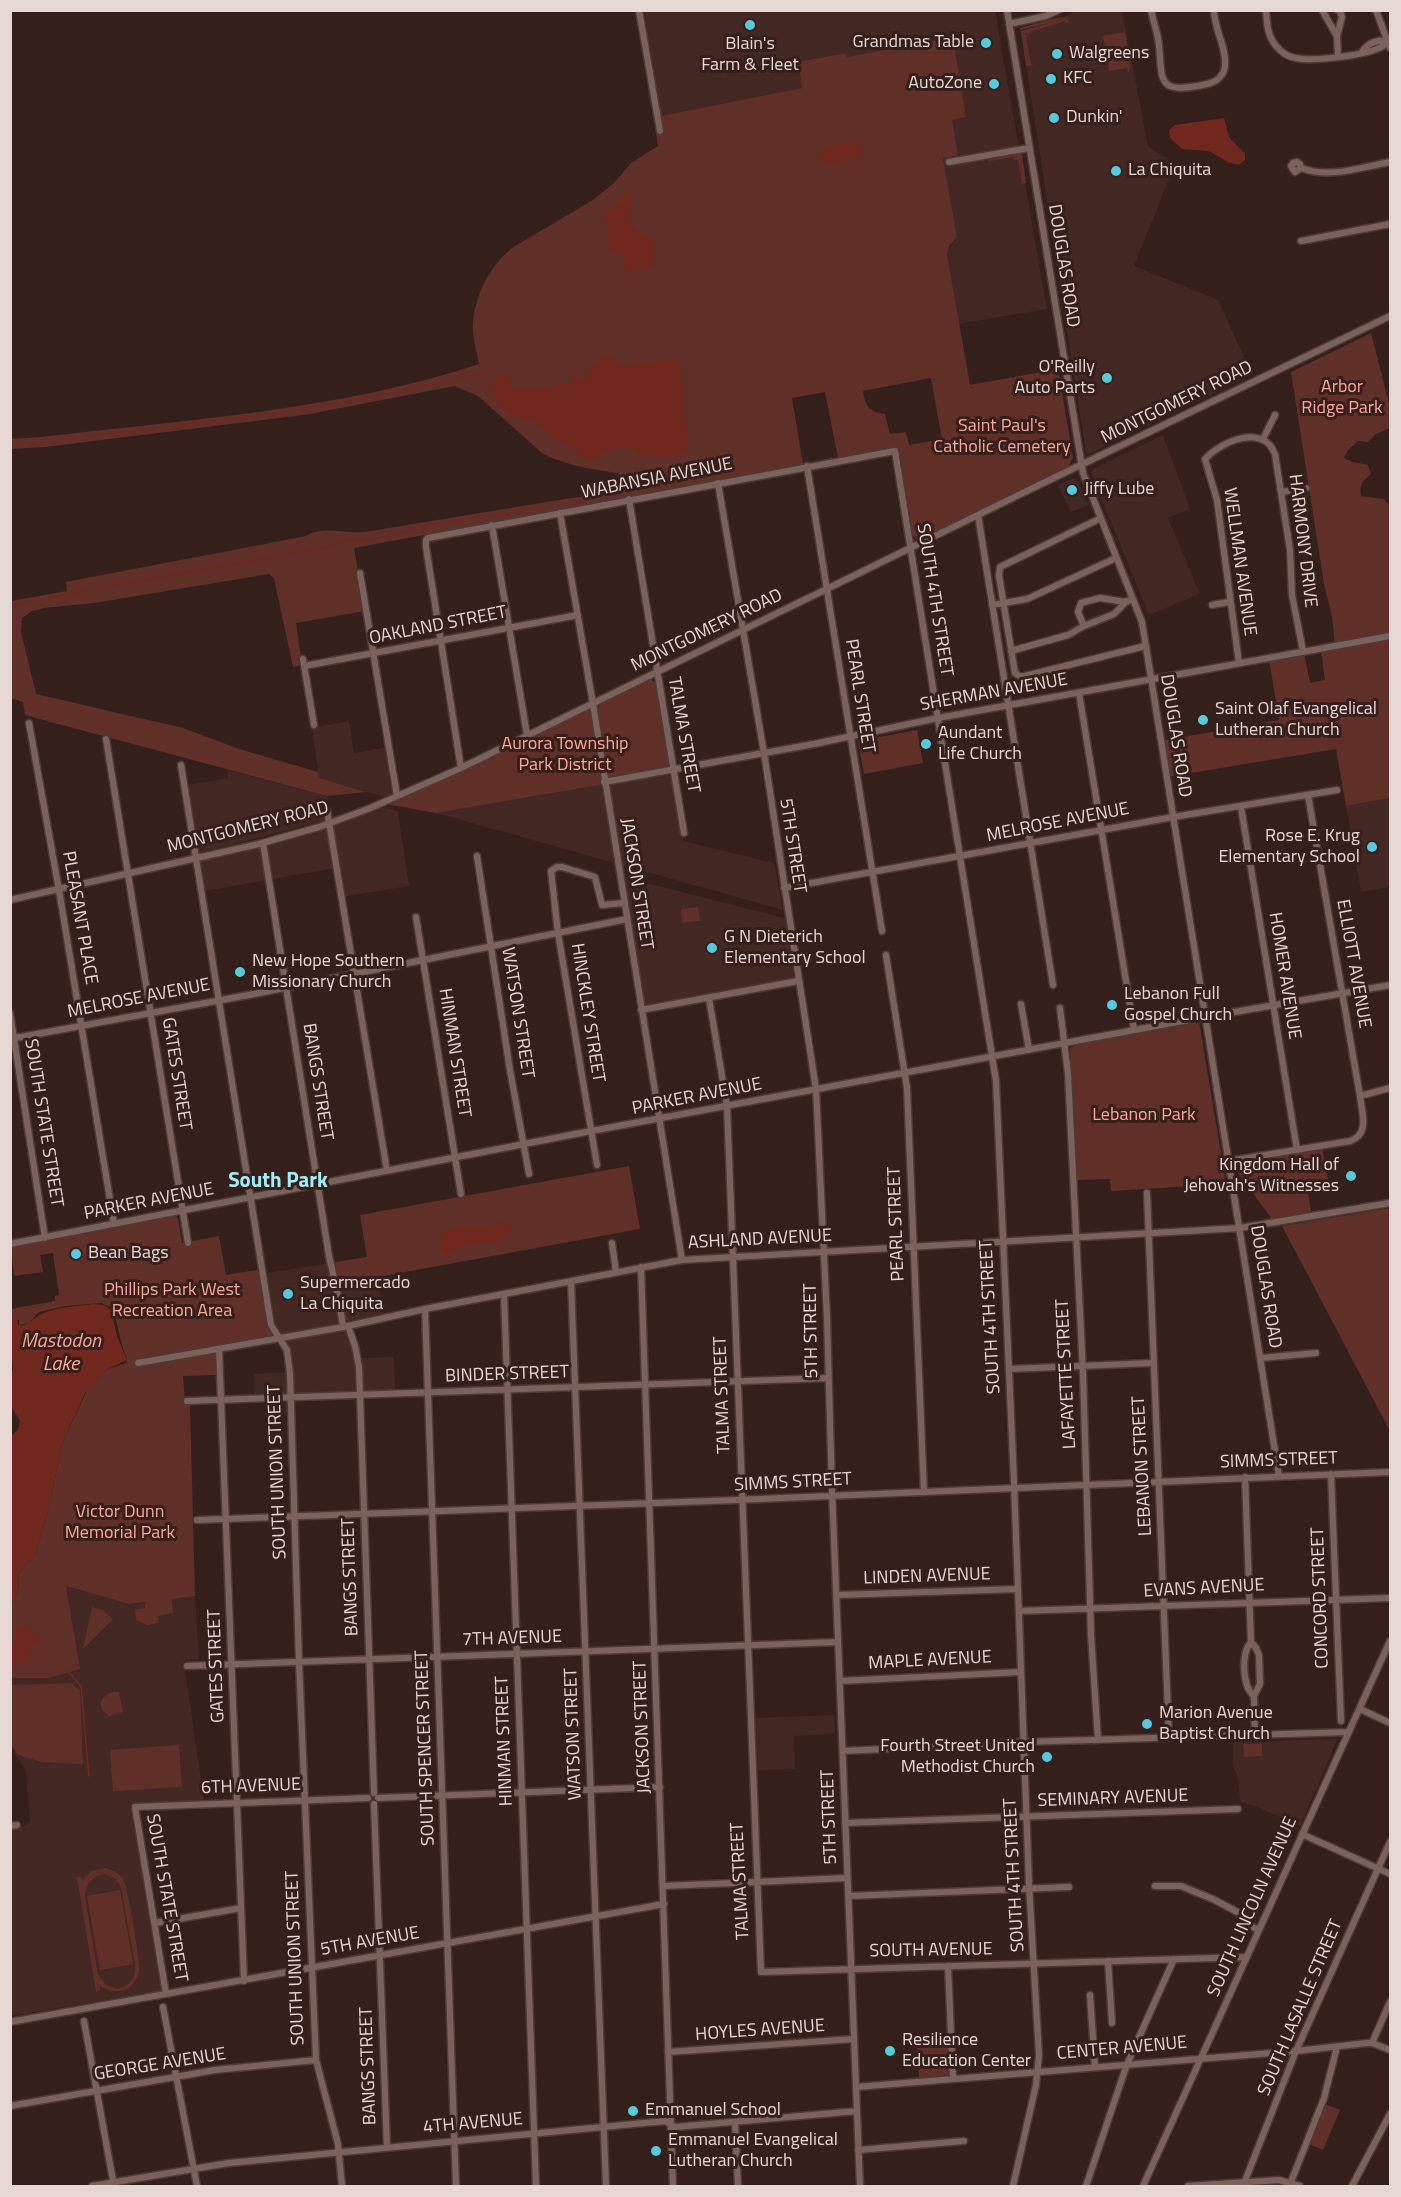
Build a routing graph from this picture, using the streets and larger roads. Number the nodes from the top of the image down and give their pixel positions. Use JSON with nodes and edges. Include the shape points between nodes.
{"nodes":[{"id":1,"x":639,"y":10,"type":"edge"},
{"id":2,"x":1007,"y":10,"type":"edge"},
{"id":3,"x":1059,"y":10,"type":"edge"},
{"id":4,"x":1151,"y":10,"type":"edge"},
{"id":5,"x":1214,"y":10,"type":"edge"},
{"id":6,"x":1266,"y":10,"type":"edge"},
{"id":7,"x":1322,"y":10,"type":"edge"},
{"id":8,"x":1337,"y":10,"type":"edge"},
{"id":9,"x":1376,"y":10,"type":"edge"},
{"id":10,"x":1009,"y":24,"type":"junction"},
{"id":11,"x":1336,"y":36,"type":"junction"},
{"id":12,"x":1390,"y":43,"type":"edge"},
{"id":13,"x":1338,"y":57,"type":"junction"},
{"id":14,"x":660,"y":131,"type":"dead end"},
{"id":15,"x":1029,"y":148,"type":"junction"},
{"id":16,"x":949,"y":162,"type":"dead end"},
{"id":17,"x":1390,"y":162,"type":"edge"},
{"id":18,"x":1301,"y":168,"type":"dead end"},
{"id":19,"x":1390,"y":224,"type":"edge"},
{"id":20,"x":1301,"y":241,"type":"dead end"},
{"id":21,"x":1390,"y":316,"type":"edge"},
{"id":22,"x":1275,"y":415,"type":"dead end"},
{"id":23,"x":1263,"y":439,"type":"junction"},
{"id":24,"x":896,"y":451,"type":"joint"},
{"id":25,"x":807,"y":466,"type":"junction"},
{"id":26,"x":1081,"y":466,"type":"junction"},
{"id":27,"x":718,"y":483,"type":"junction"},
{"id":28,"x":1306,"y":488,"type":"dead end"},
{"id":29,"x":1281,"y":492,"type":"junction"},
{"id":30,"x":629,"y":500,"type":"junction"},
{"id":31,"x":560,"y":513,"type":"junction"},
{"id":32,"x":978,"y":515,"type":"junction"},
{"id":33,"x":1101,"y":518,"type":"junction"},
{"id":34,"x":492,"y":525,"type":"junction"},
{"id":35,"x":910,"y":548,"type":"junction"},
{"id":36,"x":1116,"y":558,"type":"junction"},
{"id":37,"x":360,"y":573,"type":"dead end"},
{"id":38,"x":826,"y":589,"type":"junction"},
{"id":39,"x":1132,"y":599,"type":"junction"},
{"id":40,"x":1126,"y":602,"type":"junction"},
{"id":41,"x":1229,"y":602,"type":"junction"},
{"id":42,"x":1003,"y":603,"type":"junction"},
{"id":43,"x":992,"y":605,"type":"junction"},
{"id":44,"x":1212,"y":605,"type":"dead end"},
{"id":45,"x":578,"y":615,"type":"junction"},
{"id":46,"x":1084,"y":626,"type":"junction"},
{"id":47,"x":510,"y":628,"type":"junction"},
{"id":48,"x":742,"y":630,"type":"junction"},
{"id":49,"x":1390,"y":636,"type":"edge"},
{"id":50,"x":441,"y":641,"type":"junction"},
{"id":51,"x":1145,"y":646,"type":"junction"},
{"id":52,"x":1011,"y":651,"type":"junction"},
{"id":53,"x":1303,"y":651,"type":"junction"},
{"id":54,"x":373,"y":653,"type":"junction"},
{"id":55,"x":1239,"y":663,"type":"junction"},
{"id":56,"x":657,"y":672,"type":"junction"},
{"id":57,"x":1151,"y":680,"type":"junction"},
{"id":58,"x":1078,"y":693,"type":"junction"},
{"id":59,"x":593,"y":704,"type":"junction"},
{"id":60,"x":1009,"y":705,"type":"junction"},
{"id":61,"x":938,"y":718,"type":"junction"},
{"id":62,"x":29,"y":723,"type":"dead end"},
{"id":63,"x":314,"y":725,"type":"dead end"},
{"id":64,"x":527,"y":735,"type":"junction"},
{"id":65,"x":850,"y":736,"type":"junction"},
{"id":66,"x":106,"y":739,"type":"dead end"},
{"id":67,"x":764,"y":753,"type":"junction"},
{"id":68,"x":181,"y":765,"type":"dead end"},
{"id":69,"x":461,"y":768,"type":"junction"},
{"id":70,"x":674,"y":770,"type":"junction"},
{"id":71,"x":604,"y":782,"type":"junction"},
{"id":72,"x":1337,"y":790,"type":"dead end"},
{"id":73,"x":1308,"y":795,"type":"junction"},
{"id":74,"x":397,"y":796,"type":"junction"},
{"id":75,"x":1241,"y":807,"type":"junction"},
{"id":76,"x":327,"y":810,"type":"dead end"},
{"id":77,"x":1173,"y":817,"type":"junction"},
{"id":78,"x":330,"y":824,"type":"junction"},
{"id":79,"x":1101,"y":830,"type":"junction"},
{"id":80,"x":684,"y":833,"type":"dead end"},
{"id":81,"x":262,"y":843,"type":"junction"},
{"id":82,"x":1031,"y":844,"type":"junction"},
{"id":83,"x":477,"y":856,"type":"dead end"},
{"id":84,"x":960,"y":857,"type":"junction"},
{"id":85,"x":196,"y":858,"type":"junction"},
{"id":86,"x":128,"y":873,"type":"junction"},
{"id":87,"x":872,"y":873,"type":"junction"},
{"id":88,"x":784,"y":888,"type":"junction"},
{"id":89,"x":59,"y":890,"type":"junction"},
{"id":90,"x":10,"y":900,"type":"edge"},
{"id":91,"x":624,"y":903,"type":"junction"},
{"id":92,"x":416,"y":917,"type":"dead end"},
{"id":93,"x":627,"y":919,"type":"junction"},
{"id":94,"x":882,"y":931,"type":"dead end"},
{"id":95,"x":558,"y":933,"type":"junction"},
{"id":96,"x":491,"y":947,"type":"junction"},
{"id":97,"x":886,"y":955,"type":"dead end"},
{"id":98,"x":424,"y":960,"type":"junction"},
{"id":99,"x":355,"y":973,"type":"junction"},
{"id":100,"x":798,"y":981,"type":"junction"},
{"id":101,"x":1053,"y":985,"type":"dead end"},
{"id":102,"x":1390,"y":985,"type":"edge"},
{"id":103,"x":287,"y":987,"type":"junction"},
{"id":104,"x":1343,"y":994,"type":"junction"},
{"id":105,"x":709,"y":998,"type":"junction"},
{"id":106,"x":218,"y":999,"type":"junction"},
{"id":107,"x":1022,"y":1004,"type":"dead end"},
{"id":108,"x":1274,"y":1006,"type":"junction"},
{"id":109,"x":1060,"y":1008,"type":"dead end"},
{"id":110,"x":641,"y":1010,"type":"junction"},
{"id":111,"x":10,"y":1013,"type":"edge"},
{"id":112,"x":151,"y":1013,"type":"junction"},
{"id":113,"x":1206,"y":1017,"type":"junction"},
{"id":114,"x":82,"y":1024,"type":"junction"},
{"id":115,"x":1134,"y":1030,"type":"junction"},
{"id":116,"x":13,"y":1039,"type":"edge"},
{"id":117,"x":1065,"y":1043,"type":"junction"},
{"id":118,"x":1029,"y":1050,"type":"junction"},
{"id":119,"x":992,"y":1056,"type":"junction"},
{"id":120,"x":904,"y":1073,"type":"junction"},
{"id":121,"x":1390,"y":1088,"type":"edge"},
{"id":122,"x":816,"y":1089,"type":"junction"},
{"id":123,"x":1360,"y":1096,"type":"junction"},
{"id":124,"x":727,"y":1106,"type":"junction"},
{"id":125,"x":659,"y":1119,"type":"junction"},
{"id":126,"x":591,"y":1131,"type":"junction"},
{"id":127,"x":524,"y":1144,"type":"junction"},
{"id":128,"x":1297,"y":1150,"type":"junction"},
{"id":129,"x":455,"y":1158,"type":"junction"},
{"id":130,"x":1229,"y":1161,"type":"junction"},
{"id":131,"x":597,"y":1165,"type":"dead end"},
{"id":132,"x":387,"y":1171,"type":"junction"},
{"id":133,"x":529,"y":1174,"type":"dead end"},
{"id":134,"x":318,"y":1186,"type":"junction"},
{"id":135,"x":1147,"y":1193,"type":"dead end"},
{"id":136,"x":461,"y":1194,"type":"dead end"},
{"id":137,"x":249,"y":1199,"type":"junction"},
{"id":138,"x":1390,"y":1203,"type":"edge"},
{"id":139,"x":182,"y":1211,"type":"junction"},
{"id":140,"x":114,"y":1224,"type":"junction"},
{"id":141,"x":1240,"y":1227,"type":"junction"},
{"id":142,"x":1149,"y":1233,"type":"junction"},
{"id":143,"x":1075,"y":1237,"type":"junction"},
{"id":144,"x":45,"y":1238,"type":"junction"},
{"id":145,"x":1003,"y":1240,"type":"junction"},
{"id":146,"x":188,"y":1243,"type":"dead end"},
{"id":147,"x":612,"y":1243,"type":"dead end"},
{"id":148,"x":10,"y":1244,"type":"edge"},
{"id":149,"x":913,"y":1246,"type":"junction"},
{"id":150,"x":825,"y":1252,"type":"junction"},
{"id":151,"x":733,"y":1257,"type":"junction"},
{"id":152,"x":682,"y":1260,"type":"junction"},
{"id":153,"x":641,"y":1268,"type":"junction"},
{"id":154,"x":616,"y":1272,"type":"junction"},
{"id":155,"x":571,"y":1281,"type":"junction"},
{"id":156,"x":504,"y":1294,"type":"junction"},
{"id":157,"x":425,"y":1309,"type":"junction"},
{"id":158,"x":346,"y":1326,"type":"junction"},
{"id":159,"x":278,"y":1339,"type":"junction"},
{"id":160,"x":205,"y":1344,"type":"dead end"},
{"id":161,"x":219,"y":1349,"type":"junction"},
{"id":162,"x":207,"y":1352,"type":"junction"},
{"id":163,"x":1316,"y":1353,"type":"dead end"},
{"id":164,"x":1261,"y":1358,"type":"junction"},
{"id":165,"x":138,"y":1363,"type":"dead end"},
{"id":166,"x":1152,"y":1363,"type":"junction"},
{"id":167,"x":1082,"y":1366,"type":"junction"},
{"id":168,"x":1009,"y":1369,"type":"junction"},
{"id":169,"x":828,"y":1378,"type":"junction"},
{"id":170,"x":738,"y":1382,"type":"junction"},
{"id":171,"x":646,"y":1385,"type":"junction"},
{"id":172,"x":576,"y":1387,"type":"junction"},
{"id":173,"x":508,"y":1390,"type":"junction"},
{"id":174,"x":429,"y":1393,"type":"junction"},
{"id":175,"x":359,"y":1395,"type":"junction"},
{"id":176,"x":291,"y":1398,"type":"junction"},
{"id":177,"x":222,"y":1400,"type":"junction"},
{"id":178,"x":187,"y":1401,"type":"dead end"},
{"id":179,"x":1390,"y":1472,"type":"edge"},
{"id":180,"x":1331,"y":1474,"type":"junction"},
{"id":181,"x":1279,"y":1476,"type":"junction"},
{"id":182,"x":1245,"y":1478,"type":"junction"},
{"id":183,"x":1159,"y":1481,"type":"junction"},
{"id":184,"x":1087,"y":1485,"type":"junction"},
{"id":185,"x":1014,"y":1488,"type":"junction"},
{"id":186,"x":924,"y":1492,"type":"junction"},
{"id":187,"x":832,"y":1496,"type":"junction"},
{"id":188,"x":742,"y":1500,"type":"junction"},
{"id":189,"x":650,"y":1504,"type":"junction"},
{"id":190,"x":581,"y":1506,"type":"junction"},
{"id":191,"x":512,"y":1509,"type":"junction"},
{"id":192,"x":433,"y":1512,"type":"junction"},
{"id":193,"x":363,"y":1513,"type":"junction"},
{"id":194,"x":295,"y":1516,"type":"junction"},
{"id":195,"x":227,"y":1519,"type":"junction"},
{"id":196,"x":197,"y":1520,"type":"dead end"},
{"id":197,"x":1018,"y":1589,"type":"junction"},
{"id":198,"x":837,"y":1595,"type":"junction"},
{"id":199,"x":1390,"y":1598,"type":"edge"},
{"id":200,"x":1336,"y":1599,"type":"junction"},
{"id":201,"x":1250,"y":1602,"type":"junction"},
{"id":202,"x":1164,"y":1607,"type":"junction"},
{"id":203,"x":1090,"y":1609,"type":"junction"},
{"id":204,"x":1019,"y":1611,"type":"junction"},
{"id":205,"x":1390,"y":1641,"type":"edge"},
{"id":206,"x":838,"y":1642,"type":"junction"},
{"id":207,"x":1251,"y":1642,"type":"junction"},
{"id":208,"x":747,"y":1645,"type":"junction"},
{"id":209,"x":655,"y":1649,"type":"junction"},
{"id":210,"x":586,"y":1652,"type":"junction"},
{"id":211,"x":517,"y":1654,"type":"junction"},
{"id":212,"x":437,"y":1657,"type":"junction"},
{"id":213,"x":369,"y":1659,"type":"junction"},
{"id":214,"x":299,"y":1662,"type":"junction"},
{"id":215,"x":232,"y":1664,"type":"junction"},
{"id":216,"x":187,"y":1665,"type":"dead end"},
{"id":217,"x":1021,"y":1672,"type":"junction"},
{"id":218,"x":840,"y":1680,"type":"junction"},
{"id":219,"x":1254,"y":1695,"type":"junction"},
{"id":220,"x":1360,"y":1709,"type":"junction"},
{"id":221,"x":1341,"y":1722,"type":"dead end"},
{"id":222,"x":1390,"y":1723,"type":"edge"},
{"id":223,"x":1349,"y":1732,"type":"junction"},
{"id":224,"x":1255,"y":1734,"type":"junction"},
{"id":225,"x":1168,"y":1738,"type":"junction"},
{"id":226,"x":1098,"y":1740,"type":"junction"},
{"id":227,"x":1024,"y":1742,"type":"junction"},
{"id":228,"x":843,"y":1750,"type":"junction"},
{"id":229,"x":660,"y":1787,"type":"junction"},
{"id":230,"x":591,"y":1790,"type":"junction"},
{"id":231,"x":522,"y":1793,"type":"junction"},
{"id":232,"x":443,"y":1796,"type":"junction"},
{"id":233,"x":374,"y":1798,"type":"junction"},
{"id":234,"x":304,"y":1800,"type":"junction"},
{"id":235,"x":238,"y":1803,"type":"junction"},
{"id":236,"x":135,"y":1807,"type":"joint"},
{"id":237,"x":1238,"y":1809,"type":"dead end"},
{"id":238,"x":1027,"y":1817,"type":"junction"},
{"id":239,"x":845,"y":1823,"type":"junction"},
{"id":240,"x":1302,"y":1834,"type":"junction"},
{"id":241,"x":1390,"y":1842,"type":"edge"},
{"id":242,"x":1379,"y":1868,"type":"junction"},
{"id":243,"x":1390,"y":1874,"type":"edge"},
{"id":244,"x":847,"y":1878,"type":"junction"},
{"id":245,"x":756,"y":1882,"type":"junction"},
{"id":246,"x":664,"y":1886,"type":"junction"},
{"id":247,"x":1155,"y":1886,"type":"dead end"},
{"id":248,"x":1069,"y":1887,"type":"dead end"},
{"id":249,"x":1030,"y":1888,"type":"junction"},
{"id":250,"x":848,"y":1896,"type":"junction"},
{"id":251,"x":664,"y":1904,"type":"junction"},
{"id":252,"x":241,"y":1908,"type":"junction"},
{"id":253,"x":595,"y":1916,"type":"junction"},
{"id":254,"x":155,"y":1923,"type":"junction"},
{"id":255,"x":526,"y":1928,"type":"junction"},
{"id":256,"x":1259,"y":1930,"type":"junction"},
{"id":257,"x":446,"y":1943,"type":"junction"},
{"id":258,"x":379,"y":1956,"type":"junction"},
{"id":259,"x":1247,"y":1958,"type":"junction"},
{"id":260,"x":1174,"y":1959,"type":"junction"},
{"id":261,"x":1108,"y":1961,"type":"junction"},
{"id":262,"x":1034,"y":1964,"type":"junction"},
{"id":263,"x":948,"y":1966,"type":"junction"},
{"id":264,"x":311,"y":1968,"type":"junction"},
{"id":265,"x":851,"y":1968,"type":"junction"},
{"id":266,"x":761,"y":1972,"type":"joint"},
{"id":267,"x":244,"y":1981,"type":"junction"},
{"id":268,"x":166,"y":1994,"type":"junction"},
{"id":269,"x":1090,"y":1995,"type":"dead end"},
{"id":270,"x":1390,"y":2002,"type":"edge"},
{"id":271,"x":163,"y":2007,"type":"dead end"},
{"id":272,"x":84,"y":2021,"type":"dead end"},
{"id":273,"x":10,"y":2022,"type":"edge"},
{"id":274,"x":1112,"y":2023,"type":"dead end"},
{"id":275,"x":853,"y":2039,"type":"junction"},
{"id":276,"x":1372,"y":2043,"type":"junction"},
{"id":277,"x":1337,"y":2047,"type":"junction"},
{"id":278,"x":1390,"y":2050,"type":"edge"},
{"id":279,"x":1296,"y":2051,"type":"junction"},
{"id":280,"x":668,"y":2052,"type":"junction"},
{"id":281,"x":1203,"y":2057,"type":"junction"},
{"id":282,"x":316,"y":2060,"type":"junction"},
{"id":283,"x":1127,"y":2064,"type":"junction"},
{"id":284,"x":1095,"y":2067,"type":"junction"},
{"id":285,"x":1039,"y":2071,"type":"junction"},
{"id":286,"x":177,"y":2076,"type":"junction"},
{"id":287,"x":952,"y":2079,"type":"junction"},
{"id":288,"x":856,"y":2087,"type":"junction"},
{"id":289,"x":96,"y":2091,"type":"junction"},
{"id":290,"x":10,"y":2106,"type":"edge"},
{"id":291,"x":856,"y":2111,"type":"junction"},
{"id":292,"x":1390,"y":2114,"type":"edge"},
{"id":293,"x":735,"y":2122,"type":"junction"},
{"id":294,"x":671,"y":2124,"type":"junction"},
{"id":295,"x":604,"y":2127,"type":"junction"},
{"id":296,"x":534,"y":2134,"type":"junction"},
{"id":297,"x":964,"y":2141,"type":"dead end"},
{"id":298,"x":454,"y":2142,"type":"junction"},
{"id":299,"x":387,"y":2147,"type":"junction"},
{"id":300,"x":858,"y":2150,"type":"junction"},
{"id":301,"x":340,"y":2152,"type":"junction"},
{"id":302,"x":194,"y":2169,"type":"junction"},
{"id":303,"x":1291,"y":2182,"type":"junction"},
{"id":304,"x":114,"y":2185,"type":"edge"},
{"id":305,"x":1244,"y":2185,"type":"edge"},
{"id":306,"x":92,"y":2187,"type":"edge"},
{"id":307,"x":197,"y":2187,"type":"edge"},
{"id":308,"x":342,"y":2187,"type":"edge"},
{"id":309,"x":456,"y":2187,"type":"edge"},
{"id":310,"x":536,"y":2187,"type":"edge"},
{"id":311,"x":606,"y":2187,"type":"edge"},
{"id":312,"x":673,"y":2187,"type":"edge"},
{"id":313,"x":738,"y":2187,"type":"edge"},
{"id":314,"x":860,"y":2187,"type":"edge"},
{"id":315,"x":1013,"y":2187,"type":"edge"},
{"id":316,"x":1086,"y":2187,"type":"edge"},
{"id":317,"x":1143,"y":2187,"type":"edge"},
{"id":318,"x":1188,"y":2187,"type":"edge"},
{"id":319,"x":1300,"y":2187,"type":"edge"},
{"id":320,"x":1352,"y":2187,"type":"edge"}],
"edges":[{"from":1,"to":14,"type":"street"},
{"from":2,"to":10,"type":"street","name":"DOUGLAS ROAD"},
{"from":3,"to":10,"type":"street"},
{"from":4,"to":5,"type":"street","via":[[1162,78],[1174,88],[1209,84],[1222,74],[1224,57]]},
{"from":6,"to":13,"type":"street","via":[[1271,40],[1286,54],[1302,59]]},
{"from":7,"to":11,"type":"street"},
{"from":8,"to":11,"type":"street","via":[[1342,17]]},
{"from":9,"to":12,"type":"street"},
{"from":10,"to":15,"type":"street","name":"DOUGLAS ROAD"},
{"from":11,"to":13,"type":"street"},
{"from":12,"to":13,"type":"street"},
{"from":15,"to":16,"type":"street"},
{"from":15,"to":26,"type":"street","name":"DOUGLAS ROAD"},
{"from":17,"to":18,"type":"street","via":[[1329,173]]},
{"from":19,"to":20,"type":"street"},
{"from":21,"to":26,"type":"street","name":"MONTGOMERY ROAD"},
{"from":22,"to":23,"type":"street"},
{"from":23,"to":29,"type":"street","name":"HARMONY DRIVE","via":[[1273,448]]},
{"from":23,"to":41,"type":"street","name":"WELLMAN AVENUE","via":[[1239,438],[1205,459],[1217,500]]},
{"from":24,"to":25,"type":"street","name":"WABANSIA AVENUE"},
{"from":24,"to":35,"type":"street","name":"SOUTH 4TH STREET"},
{"from":25,"to":27,"type":"street","name":"WABANSIA AVENUE"},
{"from":25,"to":38,"type":"street","name":"PEARL STREET"},
{"from":26,"to":32,"type":"street","name":"MONTGOMERY ROAD"},
{"from":26,"to":33,"type":"street","name":"DOUGLAS ROAD"},
{"from":27,"to":30,"type":"street","name":"WABANSIA AVENUE"},
{"from":27,"to":48,"type":"street","name":"5TH STREET"},
{"from":28,"to":29,"type":"street"},
{"from":29,"to":53,"type":"street","name":"HARMONY DRIVE","via":[[1292,595]]},
{"from":30,"to":31,"type":"street","name":"WABANSIA AVENUE"},
{"from":30,"to":56,"type":"street","name":"TALMA STREET"},
{"from":31,"to":34,"type":"street","name":"WABANSIA AVENUE"},
{"from":31,"to":45,"type":"street","name":"JACKSON STREET"},
{"from":32,"to":35,"type":"street","name":"MONTGOMERY ROAD"},
{"from":32,"to":43,"type":"street"},
{"from":33,"to":36,"type":"street","name":"DOUGLAS ROAD"},
{"from":33,"to":42,"type":"street","via":[[1000,567]]},
{"from":34,"to":47,"type":"street"},
{"from":34,"to":50,"type":"street","name":"WABANSIA AVENUE","via":[[426,540]]},
{"from":35,"to":38,"type":"street","name":"MONTGOMERY ROAD"},
{"from":35,"to":61,"type":"street","name":"SOUTH 4TH STREET"},
{"from":36,"to":39,"type":"street","name":"DOUGLAS ROAD"},
{"from":36,"to":42,"type":"street","via":[[1034,596]]},
{"from":37,"to":54,"type":"street"},
{"from":38,"to":48,"type":"street","name":"MONTGOMERY ROAD"},
{"from":38,"to":65,"type":"street","name":"PEARL STREET"},
{"from":39,"to":40,"type":"street"},
{"from":39,"to":51,"type":"street","name":"DOUGLAS ROAD","via":[[1142,622]]},
{"from":40,"to":46,"type":"street","via":[[1114,614]]},
{"from":40,"to":46,"type":"street","via":[[1100,598],[1081,603],[1078,612]]},
{"from":41,"to":44,"type":"street"},
{"from":41,"to":55,"type":"street","name":"WELLMAN AVENUE"},
{"from":42,"to":43,"type":"street"},
{"from":42,"to":52,"type":"street"},
{"from":43,"to":60,"type":"street"},
{"from":45,"to":47,"type":"street","name":"OAKLAND STREET"},
{"from":45,"to":59,"type":"street","name":"JACKSON STREET"},
{"from":46,"to":52,"type":"street","via":[[1063,638]]},
{"from":47,"to":50,"type":"street","name":"OAKLAND STREET"},
{"from":47,"to":64,"type":"street"},
{"from":48,"to":56,"type":"street","name":"MONTGOMERY ROAD"},
{"from":48,"to":67,"type":"street","name":"5TH STREET"},
{"from":49,"to":53,"type":"street","name":"SHERMAN AVENUE"},
{"from":50,"to":54,"type":"street","name":"OAKLAND STREET"},
{"from":50,"to":69,"type":"street"},
{"from":51,"to":52,"type":"street","via":[[1021,677],[1015,673]]},
{"from":51,"to":57,"type":"street","name":"DOUGLAS ROAD"},
{"from":53,"to":55,"type":"street","name":"SHERMAN AVENUE"},
{"from":54,"to":63,"type":"street","name":"OAKLAND STREET","via":[[304,662]]},
{"from":54,"to":74,"type":"street"},
{"from":55,"to":57,"type":"street","name":"SHERMAN AVENUE"},
{"from":56,"to":59,"type":"street","name":"MONTGOMERY ROAD"},
{"from":56,"to":70,"type":"street","name":"TALMA STREET"},
{"from":57,"to":58,"type":"street","name":"SHERMAN AVENUE"},
{"from":57,"to":77,"type":"street","name":"DOUGLAS ROAD"},
{"from":58,"to":60,"type":"street","name":"SHERMAN AVENUE"},
{"from":58,"to":79,"type":"street"},
{"from":59,"to":64,"type":"street","name":"MONTGOMERY ROAD"},
{"from":59,"to":71,"type":"street","name":"JACKSON STREET"},
{"from":60,"to":61,"type":"street","name":"SHERMAN AVENUE"},
{"from":60,"to":82,"type":"street"},
{"from":61,"to":65,"type":"street","name":"SHERMAN AVENUE"},
{"from":61,"to":84,"type":"street","name":"SOUTH 4TH STREET"},
{"from":62,"to":89,"type":"street","name":"PLEASANT PLACE"},
{"from":64,"to":69,"type":"street","name":"MONTGOMERY ROAD"},
{"from":65,"to":67,"type":"street","name":"SHERMAN AVENUE"},
{"from":65,"to":87,"type":"street","name":"PEARL STREET"},
{"from":66,"to":86,"type":"street","name":"GATES STREET"},
{"from":67,"to":70,"type":"street","name":"SHERMAN AVENUE"},
{"from":67,"to":88,"type":"street","name":"5TH STREET"},
{"from":68,"to":85,"type":"street","name":"SOUTH UNION STREET"},
{"from":69,"to":74,"type":"street","name":"MONTGOMERY ROAD"},
{"from":70,"to":71,"type":"street","name":"SHERMAN AVENUE"},
{"from":70,"to":80,"type":"street","name":"TALMA STREET"},
{"from":71,"to":91,"type":"street","name":"JACKSON STREET"},
{"from":72,"to":73,"type":"street","name":"MELROSE AVENUE"},
{"from":73,"to":75,"type":"street","name":"MELROSE AVENUE"},
{"from":73,"to":104,"type":"street","name":"ELLIOTT AVENUE"},
{"from":74,"to":78,"type":"street","name":"MONTGOMERY ROAD"},
{"from":75,"to":77,"type":"street","name":"MELROSE AVENUE"},
{"from":75,"to":108,"type":"street","name":"HOMER AVENUE"},
{"from":76,"to":78,"type":"street"},
{"from":77,"to":79,"type":"street","name":"MELROSE AVENUE"},
{"from":77,"to":113,"type":"street","name":"DOUGLAS ROAD"},
{"from":78,"to":81,"type":"street","name":"MONTGOMERY ROAD"},
{"from":78,"to":99,"type":"street"},
{"from":79,"to":82,"type":"street","name":"MELROSE AVENUE"},
{"from":79,"to":115,"type":"street"},
{"from":81,"to":85,"type":"street","name":"MONTGOMERY ROAD"},
{"from":81,"to":103,"type":"street","name":"BANGS STREET"},
{"from":82,"to":84,"type":"street","name":"MELROSE AVENUE"},
{"from":82,"to":101,"type":"street"},
{"from":83,"to":96,"type":"street","name":"WATSON STREET"},
{"from":84,"to":87,"type":"street","name":"MELROSE AVENUE"},
{"from":84,"to":119,"type":"street","name":"SOUTH 4TH STREET"},
{"from":85,"to":86,"type":"street","name":"MONTGOMERY ROAD"},
{"from":85,"to":106,"type":"street","name":"SOUTH UNION STREET"},
{"from":86,"to":89,"type":"street","name":"MONTGOMERY ROAD"},
{"from":86,"to":112,"type":"street","name":"GATES STREET"},
{"from":87,"to":88,"type":"street","name":"MELROSE AVENUE"},
{"from":87,"to":94,"type":"street","name":"PEARL STREET"},
{"from":88,"to":100,"type":"street","name":"5TH STREET"},
{"from":89,"to":90,"type":"street","name":"MONTGOMERY ROAD"},
{"from":89,"to":114,"type":"street","name":"PLEASANT PLACE"},
{"from":91,"to":93,"type":"street","name":"JACKSON STREET"},
{"from":91,"to":95,"type":"street","name":"HINCKLEY STREET","via":[[602,905],[595,877],[555,868],[550,879]]},
{"from":92,"to":98,"type":"street","name":"HINMAN STREET"},
{"from":93,"to":95,"type":"street","name":"MELROSE AVENUE"},
{"from":93,"to":110,"type":"street","name":"JACKSON STREET"},
{"from":95,"to":96,"type":"street","name":"MELROSE AVENUE"},
{"from":95,"to":126,"type":"street","name":"HINCKLEY STREET"},
{"from":96,"to":98,"type":"street","name":"MELROSE AVENUE"},
{"from":96,"to":127,"type":"street","name":"WATSON STREET"},
{"from":97,"to":120,"type":"street","name":"PEARL STREET"},
{"from":98,"to":99,"type":"street","name":"MELROSE AVENUE"},
{"from":98,"to":129,"type":"street","name":"HINMAN STREET"},
{"from":99,"to":103,"type":"street","name":"MELROSE AVENUE"},
{"from":99,"to":132,"type":"street"},
{"from":100,"to":105,"type":"street"},
{"from":100,"to":122,"type":"street","name":"5TH STREET"},
{"from":102,"to":104,"type":"street","name":"PARKER AVENUE"},
{"from":103,"to":106,"type":"street","name":"MELROSE AVENUE"},
{"from":103,"to":134,"type":"street","name":"BANGS STREET"},
{"from":104,"to":108,"type":"street","name":"PARKER AVENUE"},
{"from":104,"to":123,"type":"street","name":"ELLIOTT AVENUE"},
{"from":105,"to":110,"type":"street"},
{"from":105,"to":124,"type":"street","name":"TALMA STREET"},
{"from":106,"to":112,"type":"street","name":"MELROSE AVENUE"},
{"from":106,"to":137,"type":"street","name":"SOUTH UNION STREET"},
{"from":107,"to":118,"type":"street"},
{"from":108,"to":113,"type":"street","name":"PARKER AVENUE"},
{"from":108,"to":128,"type":"street","name":"HOMER AVENUE"},
{"from":109,"to":117,"type":"street","name":"LAFAYETTE STREET"},
{"from":110,"to":125,"type":"street","name":"JACKSON STREET"},
{"from":111,"to":116,"type":"street","name":"SOUTH STATE STREET"},
{"from":112,"to":114,"type":"street","name":"MELROSE AVENUE"},
{"from":112,"to":139,"type":"street","name":"GATES STREET"},
{"from":113,"to":115,"type":"street","name":"PARKER AVENUE"},
{"from":113,"to":130,"type":"street","name":"DOUGLAS ROAD"},
{"from":114,"to":116,"type":"street","name":"MELROSE AVENUE"},
{"from":114,"to":140,"type":"street","name":"PLEASANT PLACE"},
{"from":115,"to":117,"type":"street","name":"PARKER AVENUE"},
{"from":116,"to":144,"type":"street","name":"SOUTH STATE STREET"},
{"from":117,"to":118,"type":"street","name":"PARKER AVENUE"},
{"from":117,"to":143,"type":"street","name":"LAFAYETTE STREET"},
{"from":118,"to":119,"type":"street","name":"PARKER AVENUE"},
{"from":119,"to":120,"type":"street","name":"PARKER AVENUE"},
{"from":119,"to":145,"type":"street","name":"SOUTH 4TH STREET"},
{"from":120,"to":122,"type":"street","name":"PARKER AVENUE"},
{"from":120,"to":149,"type":"street","name":"PEARL STREET"},
{"from":121,"to":123,"type":"street"},
{"from":122,"to":124,"type":"street","name":"PARKER AVENUE"},
{"from":122,"to":150,"type":"street","name":"5TH STREET"},
{"from":123,"to":128,"type":"street","name":"ELLIOTT AVENUE","via":[[1364,1126],[1359,1137],[1350,1142]]},
{"from":124,"to":125,"type":"street","name":"PARKER AVENUE"},
{"from":124,"to":151,"type":"street","name":"TALMA STREET"},
{"from":125,"to":126,"type":"street","name":"PARKER AVENUE"},
{"from":125,"to":152,"type":"street","name":"JACKSON STREET"},
{"from":126,"to":127,"type":"street","name":"PARKER AVENUE"},
{"from":126,"to":131,"type":"street","name":"HINCKLEY STREET"},
{"from":127,"to":129,"type":"street","name":"PARKER AVENUE"},
{"from":127,"to":133,"type":"street","name":"WATSON STREET"},
{"from":128,"to":130,"type":"street"},
{"from":129,"to":132,"type":"street","name":"PARKER AVENUE"},
{"from":129,"to":136,"type":"street","name":"HINMAN STREET"},
{"from":130,"to":141,"type":"street","name":"DOUGLAS ROAD"},
{"from":132,"to":134,"type":"street","name":"PARKER AVENUE"},
{"from":134,"to":137,"type":"street","name":"PARKER AVENUE"},
{"from":134,"to":158,"type":"street","name":"BANGS STREET"},
{"from":135,"to":142,"type":"street","name":"LEBANON STREET"},
{"from":137,"to":139,"type":"street","name":"PARKER AVENUE"},
{"from":137,"to":159,"type":"street","name":"SOUTH UNION STREET","via":[[271,1325]]},
{"from":138,"to":141,"type":"street","name":"ASHLAND AVENUE"},
{"from":139,"to":140,"type":"street","name":"PARKER AVENUE"},
{"from":139,"to":146,"type":"street","name":"GATES STREET"},
{"from":140,"to":144,"type":"street","name":"PARKER AVENUE"},
{"from":141,"to":142,"type":"street","name":"ASHLAND AVENUE"},
{"from":141,"to":164,"type":"street","name":"DOUGLAS ROAD"},
{"from":142,"to":143,"type":"street","name":"ASHLAND AVENUE"},
{"from":142,"to":166,"type":"street","name":"LEBANON STREET"},
{"from":143,"to":145,"type":"street","name":"ASHLAND AVENUE"},
{"from":143,"to":167,"type":"street","name":"LAFAYETTE STREET"},
{"from":144,"to":148,"type":"street","name":"PARKER AVENUE"},
{"from":145,"to":149,"type":"street","name":"ASHLAND AVENUE"},
{"from":145,"to":168,"type":"street","name":"SOUTH 4TH STREET"},
{"from":147,"to":154,"type":"street"},
{"from":149,"to":150,"type":"street","name":"ASHLAND AVENUE"},
{"from":149,"to":186,"type":"street","name":"PEARL STREET"},
{"from":150,"to":151,"type":"street","name":"ASHLAND AVENUE"},
{"from":150,"to":169,"type":"street","name":"5TH STREET"},
{"from":151,"to":152,"type":"street","name":"ASHLAND AVENUE"},
{"from":151,"to":170,"type":"street","name":"TALMA STREET"},
{"from":152,"to":153,"type":"street","name":"ASHLAND AVENUE"},
{"from":153,"to":154,"type":"street","name":"ASHLAND AVENUE"},
{"from":153,"to":171,"type":"street","name":"JACKSON STREET"},
{"from":154,"to":155,"type":"street","name":"ASHLAND AVENUE"},
{"from":155,"to":156,"type":"street","name":"ASHLAND AVENUE"},
{"from":155,"to":172,"type":"street","name":"WATSON STREET"},
{"from":156,"to":157,"type":"street","name":"ASHLAND AVENUE"},
{"from":156,"to":173,"type":"street","name":"HINMAN STREET"},
{"from":157,"to":158,"type":"street","name":"ASHLAND AVENUE"},
{"from":157,"to":174,"type":"street","name":"SOUTH SPENCER STREET"},
{"from":158,"to":159,"type":"street","name":"ASHLAND AVENUE"},
{"from":158,"to":175,"type":"street","name":"BANGS STREET","via":[[358,1356]]},
{"from":159,"to":161,"type":"street","name":"ASHLAND AVENUE"},
{"from":159,"to":176,"type":"street","name":"SOUTH UNION STREET","via":[[286,1350]]},
{"from":160,"to":162,"type":"street"},
{"from":161,"to":162,"type":"street","name":"ASHLAND AVENUE"},
{"from":161,"to":177,"type":"street","name":"GATES STREET"},
{"from":162,"to":165,"type":"street","name":"ASHLAND AVENUE"},
{"from":163,"to":164,"type":"street"},
{"from":164,"to":181,"type":"street","name":"DOUGLAS ROAD"},
{"from":166,"to":167,"type":"street"},
{"from":166,"to":183,"type":"street","name":"LEBANON STREET"},
{"from":167,"to":168,"type":"street"},
{"from":167,"to":184,"type":"street","name":"LAFAYETTE STREET"},
{"from":168,"to":185,"type":"street","name":"SOUTH 4TH STREET"},
{"from":169,"to":170,"type":"street","name":"BINDER STREET"},
{"from":169,"to":187,"type":"street","name":"5TH STREET"},
{"from":170,"to":171,"type":"street","name":"BINDER STREET"},
{"from":170,"to":188,"type":"street","name":"TALMA STREET"},
{"from":171,"to":172,"type":"street","name":"BINDER STREET"},
{"from":171,"to":189,"type":"street","name":"JACKSON STREET"},
{"from":172,"to":173,"type":"street","name":"BINDER STREET"},
{"from":172,"to":190,"type":"street","name":"WATSON STREET"},
{"from":173,"to":174,"type":"street","name":"BINDER STREET"},
{"from":173,"to":191,"type":"street","name":"HINMAN STREET"},
{"from":174,"to":175,"type":"street","name":"BINDER STREET"},
{"from":174,"to":192,"type":"street","name":"SOUTH SPENCER STREET"},
{"from":175,"to":176,"type":"street","name":"BINDER STREET"},
{"from":175,"to":193,"type":"street","name":"BANGS STREET"},
{"from":176,"to":177,"type":"street","name":"BINDER STREET"},
{"from":176,"to":194,"type":"street","name":"SOUTH UNION STREET"},
{"from":177,"to":178,"type":"street","name":"BINDER STREET"},
{"from":177,"to":195,"type":"street","name":"GATES STREET"},
{"from":179,"to":180,"type":"street","name":"SIMMS STREET"},
{"from":180,"to":181,"type":"street","name":"SIMMS STREET"},
{"from":180,"to":200,"type":"street","name":"CONCORD STREET"},
{"from":181,"to":182,"type":"street","name":"SIMMS STREET"},
{"from":182,"to":183,"type":"street","name":"SIMMS STREET"},
{"from":182,"to":201,"type":"street"},
{"from":183,"to":184,"type":"street","name":"SIMMS STREET"},
{"from":183,"to":202,"type":"street","name":"LEBANON STREET"},
{"from":184,"to":185,"type":"street","name":"SIMMS STREET"},
{"from":184,"to":203,"type":"street","name":"LAFAYETTE STREET"},
{"from":185,"to":186,"type":"street","name":"SIMMS STREET"},
{"from":185,"to":197,"type":"street","name":"SOUTH 4TH STREET"},
{"from":186,"to":187,"type":"street","name":"SIMMS STREET"},
{"from":187,"to":188,"type":"street","name":"SIMMS STREET"},
{"from":187,"to":198,"type":"street","name":"5TH STREET"},
{"from":188,"to":189,"type":"street","name":"SIMMS STREET"},
{"from":188,"to":208,"type":"street","name":"TALMA STREET"},
{"from":189,"to":190,"type":"street","name":"SIMMS STREET"},
{"from":189,"to":209,"type":"street","name":"JACKSON STREET"},
{"from":190,"to":191,"type":"street","name":"SIMMS STREET"},
{"from":190,"to":210,"type":"street","name":"WATSON STREET"},
{"from":191,"to":192,"type":"street","name":"SIMMS STREET"},
{"from":191,"to":211,"type":"street","name":"HINMAN STREET"},
{"from":192,"to":193,"type":"street","name":"SIMMS STREET"},
{"from":192,"to":212,"type":"street","name":"SOUTH SPENCER STREET"},
{"from":193,"to":194,"type":"street","name":"SIMMS STREET"},
{"from":193,"to":213,"type":"street","name":"BANGS STREET"},
{"from":194,"to":195,"type":"street","name":"SIMMS STREET"},
{"from":194,"to":214,"type":"street","name":"SOUTH UNION STREET"},
{"from":195,"to":196,"type":"street","name":"SIMMS STREET"},
{"from":195,"to":215,"type":"street","name":"GATES STREET"},
{"from":197,"to":198,"type":"street","name":"LINDEN AVENUE"},
{"from":197,"to":204,"type":"street","name":"SOUTH 4TH STREET"},
{"from":198,"to":206,"type":"street","name":"5TH STREET"},
{"from":199,"to":200,"type":"street","name":"EVANS AVENUE"},
{"from":200,"to":201,"type":"street","name":"EVANS AVENUE"},
{"from":200,"to":221,"type":"street","name":"CONCORD STREET"},
{"from":201,"to":202,"type":"street","name":"EVANS AVENUE"},
{"from":201,"to":207,"type":"street"},
{"from":202,"to":203,"type":"street","name":"EVANS AVENUE"},
{"from":202,"to":225,"type":"street","name":"LEBANON STREET"},
{"from":203,"to":204,"type":"street","name":"EVANS AVENUE"},
{"from":203,"to":226,"type":"street","name":"LAFAYETTE STREET"},
{"from":204,"to":217,"type":"street","name":"SOUTH 4TH STREET"},
{"from":205,"to":220,"type":"street","name":"SOUTH LINCOLN AVENUE"},
{"from":206,"to":208,"type":"street","name":"7TH AVENUE"},
{"from":206,"to":218,"type":"street","name":"5TH STREET"},
{"from":207,"to":219,"type":"street","via":[[1259,1655],[1260,1684]]},
{"from":207,"to":219,"type":"street","via":[[1245,1654],[1246,1685]]},
{"from":208,"to":209,"type":"street","name":"7TH AVENUE"},
{"from":208,"to":245,"type":"street","name":"TALMA STREET"},
{"from":209,"to":210,"type":"street","name":"7TH AVENUE"},
{"from":209,"to":229,"type":"street","name":"JACKSON STREET"},
{"from":210,"to":211,"type":"street","name":"7TH AVENUE"},
{"from":210,"to":230,"type":"street","name":"WATSON STREET"},
{"from":211,"to":212,"type":"street","name":"7TH AVENUE"},
{"from":211,"to":231,"type":"street","name":"HINMAN STREET"},
{"from":212,"to":213,"type":"street","name":"7TH AVENUE"},
{"from":212,"to":232,"type":"street","name":"SOUTH SPENCER STREET"},
{"from":213,"to":214,"type":"street","name":"7TH AVENUE"},
{"from":213,"to":233,"type":"street","name":"BANGS STREET"},
{"from":214,"to":215,"type":"street","name":"7TH AVENUE"},
{"from":214,"to":234,"type":"street","name":"SOUTH UNION STREET"},
{"from":215,"to":216,"type":"street","name":"7TH AVENUE"},
{"from":215,"to":235,"type":"street","name":"GATES STREET"},
{"from":217,"to":218,"type":"street","name":"MAPLE AVENUE"},
{"from":217,"to":227,"type":"street","name":"SOUTH 4TH STREET"},
{"from":218,"to":228,"type":"street","name":"5TH STREET"},
{"from":219,"to":224,"type":"street"},
{"from":220,"to":222,"type":"street"},
{"from":220,"to":223,"type":"street","name":"SOUTH LINCOLN AVENUE"},
{"from":223,"to":224,"type":"street"},
{"from":223,"to":240,"type":"street","name":"SOUTH LINCOLN AVENUE"},
{"from":224,"to":225,"type":"street"},
{"from":225,"to":226,"type":"street"},
{"from":226,"to":227,"type":"street"},
{"from":227,"to":228,"type":"street"},
{"from":227,"to":238,"type":"street","name":"SOUTH 4TH STREET"},
{"from":228,"to":239,"type":"street","name":"5TH STREET"},
{"from":229,"to":230,"type":"street","name":"6TH AVENUE"},
{"from":229,"to":246,"type":"street","name":"JACKSON STREET"},
{"from":230,"to":231,"type":"street","name":"6TH AVENUE"},
{"from":230,"to":253,"type":"street","name":"WATSON STREET"},
{"from":231,"to":232,"type":"street","name":"6TH AVENUE"},
{"from":231,"to":255,"type":"street","name":"HINMAN STREET"},
{"from":232,"to":233,"type":"street","name":"6TH AVENUE"},
{"from":232,"to":257,"type":"street","name":"SOUTH SPENCER STREET"},
{"from":233,"to":234,"type":"street","name":"6TH AVENUE"},
{"from":233,"to":258,"type":"street","name":"BANGS STREET"},
{"from":234,"to":235,"type":"street","name":"6TH AVENUE"},
{"from":234,"to":264,"type":"street","name":"SOUTH UNION STREET"},
{"from":235,"to":236,"type":"street","name":"6TH AVENUE"},
{"from":235,"to":252,"type":"street","name":"GATES STREET"},
{"from":236,"to":254,"type":"street","name":"SOUTH STATE STREET"},
{"from":237,"to":238,"type":"street","name":"SEMINARY AVENUE"},
{"from":238,"to":239,"type":"street","name":"SEMINARY AVENUE"},
{"from":238,"to":249,"type":"street","name":"SOUTH 4TH STREET"},
{"from":239,"to":244,"type":"street","name":"5TH STREET"},
{"from":240,"to":242,"type":"street"},
{"from":240,"to":256,"type":"street","name":"SOUTH LINCOLN AVENUE"},
{"from":241,"to":242,"type":"street","name":"SOUTH LASALLE STREET"},
{"from":242,"to":243,"type":"street"},
{"from":242,"to":279,"type":"street","name":"SOUTH LASALLE STREET"},
{"from":244,"to":245,"type":"street"},
{"from":244,"to":250,"type":"street","name":"5TH STREET"},
{"from":245,"to":246,"type":"street"},
{"from":245,"to":266,"type":"street","name":"TALMA STREET"},
{"from":246,"to":251,"type":"street","name":"JACKSON STREET"},
{"from":247,"to":256,"type":"street","via":[[1180,1886],[1215,1900]]},
{"from":248,"to":249,"type":"street"},
{"from":249,"to":250,"type":"street"},
{"from":249,"to":262,"type":"street","name":"SOUTH 4TH STREET"},
{"from":250,"to":265,"type":"street","name":"5TH STREET"},
{"from":251,"to":253,"type":"street","name":"5TH AVENUE"},
{"from":251,"to":280,"type":"street","name":"JACKSON STREET"},
{"from":252,"to":254,"type":"street"},
{"from":252,"to":267,"type":"street","name":"GATES STREET"},
{"from":253,"to":255,"type":"street","name":"5TH AVENUE"},
{"from":253,"to":295,"type":"street","name":"WATSON STREET"},
{"from":254,"to":268,"type":"street","name":"SOUTH STATE STREET"},
{"from":255,"to":257,"type":"street","name":"5TH AVENUE"},
{"from":255,"to":296,"type":"street","name":"HINMAN STREET"},
{"from":256,"to":259,"type":"street","name":"SOUTH LINCOLN AVENUE"},
{"from":257,"to":258,"type":"street","name":"5TH AVENUE"},
{"from":257,"to":298,"type":"street","name":"SOUTH SPENCER STREET"},
{"from":258,"to":264,"type":"street","name":"5TH AVENUE"},
{"from":258,"to":299,"type":"street","name":"BANGS STREET"},
{"from":259,"to":260,"type":"street","name":"SOUTH AVENUE"},
{"from":259,"to":281,"type":"street","name":"SOUTH LINCOLN AVENUE"},
{"from":260,"to":261,"type":"street","name":"SOUTH AVENUE"},
{"from":260,"to":283,"type":"street"},
{"from":261,"to":262,"type":"street","name":"SOUTH AVENUE"},
{"from":261,"to":274,"type":"street"},
{"from":262,"to":263,"type":"street","name":"SOUTH AVENUE"},
{"from":262,"to":285,"type":"street","name":"SOUTH 4TH STREET"},
{"from":263,"to":265,"type":"street","name":"SOUTH AVENUE"},
{"from":263,"to":287,"type":"street"},
{"from":264,"to":267,"type":"street","name":"5TH AVENUE"},
{"from":264,"to":282,"type":"street","name":"SOUTH UNION STREET"},
{"from":265,"to":266,"type":"street","name":"SOUTH AVENUE"},
{"from":265,"to":275,"type":"street","name":"5TH STREET"},
{"from":267,"to":268,"type":"street","name":"5TH AVENUE"},
{"from":268,"to":273,"type":"street","name":"5TH AVENUE"},
{"from":269,"to":284,"type":"street"},
{"from":270,"to":276,"type":"street"},
{"from":271,"to":286,"type":"street","name":"SOUTH STATE STREET"},
{"from":272,"to":289,"type":"street"},
{"from":275,"to":280,"type":"street","name":"HOYLES AVENUE"},
{"from":275,"to":288,"type":"street","name":"5TH STREET"},
{"from":276,"to":277,"type":"street","name":"CENTER AVENUE"},
{"from":276,"to":278,"type":"street","name":"CENTER AVENUE"},
{"from":277,"to":279,"type":"street","name":"CENTER AVENUE"},
{"from":277,"to":303,"type":"street","via":[[1324,2098]]},
{"from":279,"to":281,"type":"street","name":"CENTER AVENUE"},
{"from":279,"to":305,"type":"street","name":"SOUTH LASALLE STREET"},
{"from":280,"to":294,"type":"street","name":"JACKSON STREET"},
{"from":281,"to":283,"type":"street","name":"CENTER AVENUE"},
{"from":281,"to":317,"type":"street","name":"SOUTH LINCOLN AVENUE"},
{"from":282,"to":286,"type":"street","name":"GEORGE AVENUE"},
{"from":282,"to":301,"type":"street","name":"SOUTH UNION STREET"},
{"from":283,"to":284,"type":"street","name":"CENTER AVENUE"},
{"from":283,"to":316,"type":"street"},
{"from":284,"to":285,"type":"street","name":"CENTER AVENUE"},
{"from":285,"to":287,"type":"street","name":"CENTER AVENUE"},
{"from":285,"to":315,"type":"street","name":"SOUTH 4TH STREET"},
{"from":286,"to":289,"type":"street","name":"GEORGE AVENUE"},
{"from":286,"to":302,"type":"street","name":"SOUTH STATE STREET"},
{"from":287,"to":288,"type":"street","name":"CENTER AVENUE"},
{"from":288,"to":291,"type":"street","name":"5TH STREET"},
{"from":289,"to":290,"type":"street","name":"GEORGE AVENUE"},
{"from":289,"to":304,"type":"street"},
{"from":291,"to":293,"type":"street","name":"4TH AVENUE"},
{"from":291,"to":300,"type":"street","name":"5TH STREET"},
{"from":292,"to":320,"type":"street"},
{"from":293,"to":294,"type":"street","name":"4TH AVENUE","via":[[675,2127]]},
{"from":293,"to":313,"type":"street"},
{"from":294,"to":295,"type":"street","name":"4TH AVENUE","via":[[664,2121]]},
{"from":294,"to":312,"type":"street","name":"JACKSON STREET"},
{"from":295,"to":296,"type":"street","name":"4TH AVENUE"},
{"from":295,"to":311,"type":"street","name":"WATSON STREET"},
{"from":296,"to":298,"type":"street","name":"4TH AVENUE"},
{"from":296,"to":310,"type":"street","name":"HINMAN STREET"},
{"from":297,"to":300,"type":"street"},
{"from":298,"to":299,"type":"street","name":"4TH AVENUE"},
{"from":298,"to":309,"type":"street","name":"SOUTH SPENCER STREET"},
{"from":299,"to":301,"type":"street","name":"4TH AVENUE"},
{"from":300,"to":314,"type":"street","name":"5TH STREET"},
{"from":301,"to":302,"type":"street","name":"4TH AVENUE"},
{"from":301,"to":308,"type":"street","name":"SOUTH UNION STREET"},
{"from":302,"to":304,"type":"street","name":"4TH AVENUE"},
{"from":302,"to":307,"type":"street","name":"SOUTH STATE STREET"},
{"from":303,"to":305,"type":"street"},
{"from":303,"to":319,"type":"street"},
{"from":304,"to":306,"type":"street","name":"4TH AVENUE"},
{"from":305,"to":318,"type":"street"}]}
